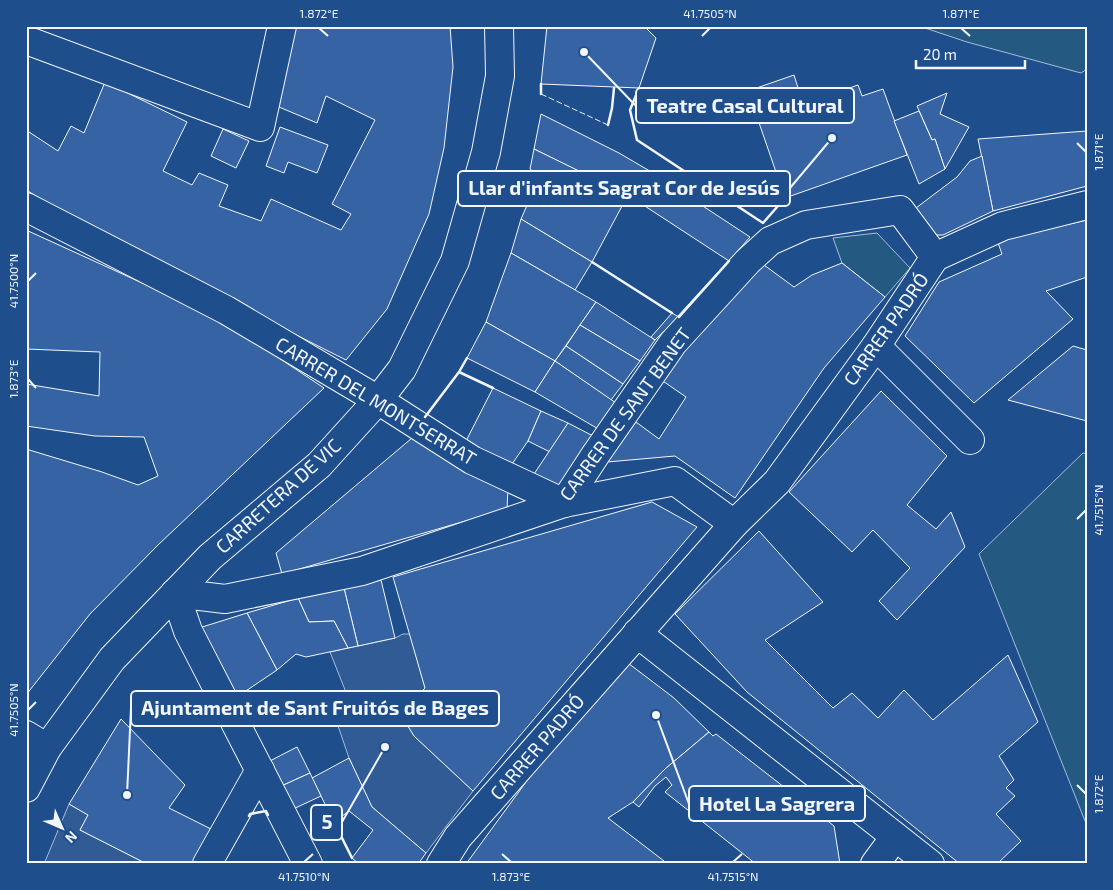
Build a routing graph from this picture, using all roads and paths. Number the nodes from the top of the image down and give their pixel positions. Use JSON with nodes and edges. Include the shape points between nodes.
{"nodes":[{"id":1,"x":282,"y":26,"type":"edge"},
{"id":2,"x":499,"y":26,"type":"edge"},
{"id":3,"x":26,"y":40,"type":"edge"},
{"id":4,"x":1087,"y":205,"type":"edge"},
{"id":5,"x":26,"y":207,"type":"edge"},
{"id":6,"x":935,"y":257,"type":"junction"},
{"id":7,"x":876,"y":346,"type":"junction"},
{"id":8,"x":378,"y":400,"type":"junction"},
{"id":9,"x":970,"y":440,"type":"dead end"},
{"id":10,"x":564,"y":503,"type":"junction"},
{"id":11,"x":734,"y":524,"type":"junction"},
{"id":12,"x":175,"y":593,"type":"junction"},
{"id":13,"x":637,"y":633,"type":"junction"},
{"id":14,"x":37,"y":742,"type":"edge"},
{"id":15,"x":260,"y":770,"type":"junction"},
{"id":16,"x":26,"y":788,"type":"edge"},
{"id":17,"x":895,"y":837,"type":"junction"},
{"id":18,"x":207,"y":864,"type":"edge"},
{"id":19,"x":308,"y":864,"type":"edge"},
{"id":20,"x":441,"y":864,"type":"edge"},
{"id":21,"x":875,"y":864,"type":"edge"},
{"id":22,"x":930,"y":864,"type":"edge"}],
"edges":[{"from":1,"to":3,"type":"street","via":[[260,127]]},
{"from":2,"to":8,"type":"street","name":"CARRETERA DE VIC","via":[[500,76],[486,152],[455,262],[402,369]]},
{"from":4,"to":6,"type":"street","name":"CARRER PADRÓ","via":[[1003,226]]},
{"from":5,"to":8,"type":"street","name":"CARRER DEL MONTSERRAT","via":[[226,310]]},
{"from":6,"to":7,"type":"street","name":"CARRER PADRÓ"},
{"from":6,"to":10,"type":"street","name":"CARRER DE SANT BENET","via":[[900,210],[806,225],[770,241],[673,344]]},
{"from":7,"to":9,"type":"street"},
{"from":7,"to":11,"type":"street","name":"CARRER PADRÓ","via":[[777,482]]},
{"from":8,"to":10,"type":"street","name":"CARRER DEL MONTSERRAT","via":[[472,460]]},
{"from":8,"to":12,"type":"street","name":"CARRETERA DE VIC","via":[[319,465],[210,557]]},
{"from":10,"to":11,"type":"street","via":[[675,481]]},
{"from":10,"to":12,"type":"street","name":"CARRER DE SANT BENET","via":[[362,571],[225,600]]},
{"from":11,"to":13,"type":"street","name":"CARRER PADRÓ"},
{"from":12,"to":14,"type":"street","name":"CARRETERA DE VIC"},
{"from":12,"to":15,"type":"street","via":[[188,631]]},
{"from":13,"to":17,"type":"street"},
{"from":13,"to":20,"type":"street","name":"CARRER PADRÓ","via":[[458,837]]},
{"from":14,"to":16,"type":"street","name":"CARRETERA DE VIC"},
{"from":15,"to":18,"type":"street"},
{"from":15,"to":19,"type":"street"},
{"from":17,"to":21,"type":"street"},
{"from":17,"to":22,"type":"street"}]}
